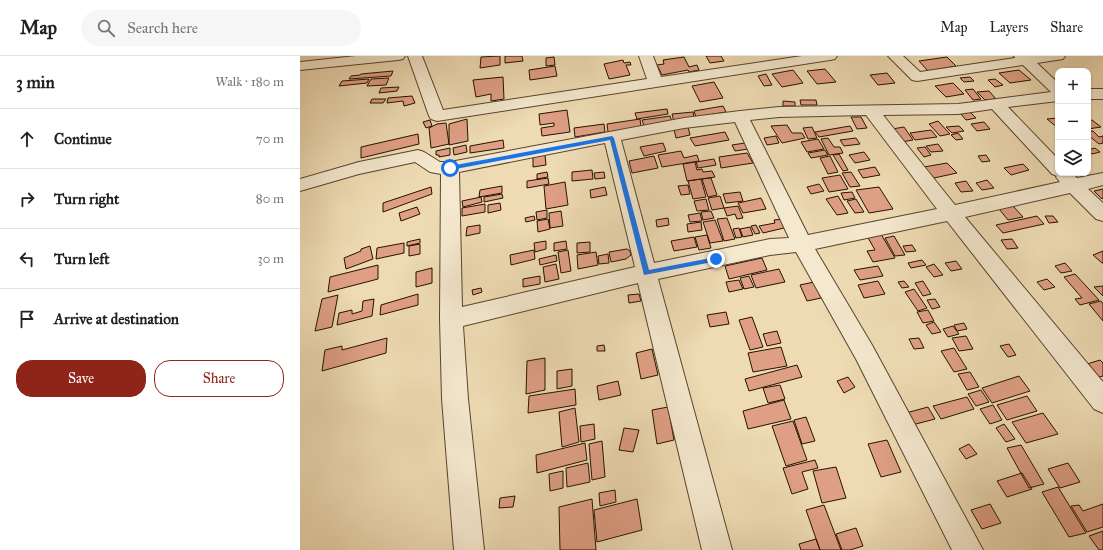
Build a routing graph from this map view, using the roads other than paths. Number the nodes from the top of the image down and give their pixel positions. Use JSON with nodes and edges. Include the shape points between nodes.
{"nodes":[{"id":1,"x":398,"y":56,"type":"edge"},
{"id":2,"x":415,"y":56,"type":"edge"},
{"id":3,"x":646,"y":56,"type":"edge"},
{"id":4,"x":830,"y":56,"type":"edge"},
{"id":5,"x":895,"y":56,"type":"edge"},
{"id":6,"x":1058,"y":56,"type":"edge"},
{"id":7,"x":1023,"y":58,"type":"edge"},
{"id":8,"x":300,"y":66,"type":"edge"},
{"id":9,"x":656,"y":83,"type":"junction"},
{"id":10,"x":1055,"y":88,"type":"edge"},
{"id":11,"x":1091,"y":94,"type":"edge"},
{"id":12,"x":1103,"y":94,"type":"edge"},
{"id":13,"x":1055,"y":96,"type":"edge"},
{"id":14,"x":996,"y":104,"type":"junction"},
{"id":15,"x":871,"y":111,"type":"junction"},
{"id":16,"x":740,"y":116,"type":"junction"},
{"id":17,"x":612,"y":138,"type":"junction"},
{"id":18,"x":1055,"y":167,"type":"edge"},
{"id":19,"x":450,"y":168,"type":"junction"},
{"id":20,"x":1103,"y":179,"type":"edge"},
{"id":21,"x":1067,"y":180,"type":"edge"},
{"id":22,"x":300,"y":185,"type":"edge"},
{"id":23,"x":951,"y":213,"type":"junction"},
{"id":24,"x":1103,"y":214,"type":"edge"},
{"id":25,"x":802,"y":244,"type":"junction"},
{"id":26,"x":646,"y":273,"type":"junction"},
{"id":27,"x":451,"y":319,"type":"junction"},
{"id":28,"x":1103,"y":401,"type":"edge"},
{"id":29,"x":469,"y":550,"type":"edge"},
{"id":30,"x":717,"y":550,"type":"edge"},
{"id":31,"x":968,"y":550,"type":"edge"}],
"edges":[{"from":1,"to":8,"type":"street"},
{"from":2,"to":9,"type":"street","via":[[437,116]]},
{"from":3,"to":9,"type":"street"},
{"from":4,"to":9,"type":"street"},
{"from":5,"to":7,"type":"street","via":[[917,77]]},
{"from":6,"to":7,"type":"street"},
{"from":7,"to":10,"type":"street"},
{"from":11,"to":12,"type":"street"},
{"from":13,"to":14,"type":"street"},
{"from":14,"to":15,"type":"street"},
{"from":14,"to":18,"type":"street"},
{"from":15,"to":16,"type":"street","via":[[779,112]]},
{"from":15,"to":23,"type":"street"},
{"from":16,"to":17,"type":"street","via":[[684,123]]},
{"from":16,"to":25,"type":"street"},
{"from":17,"to":19,"type":"street"},
{"from":17,"to":26,"type":"street"},
{"from":19,"to":22,"type":"street","via":[[436,168],[418,156],[326,176]]},
{"from":19,"to":27,"type":"street"},
{"from":20,"to":21,"type":"street"},
{"from":21,"to":23,"type":"street"},
{"from":21,"to":24,"type":"street"},
{"from":23,"to":25,"type":"street"},
{"from":23,"to":28,"type":"street"},
{"from":25,"to":26,"type":"street","via":[[770,247]]},
{"from":25,"to":31,"type":"street","via":[[864,352]]},
{"from":26,"to":27,"type":"street"},
{"from":26,"to":30,"type":"street"},
{"from":27,"to":29,"type":"street","via":[[455,399]]}]}
